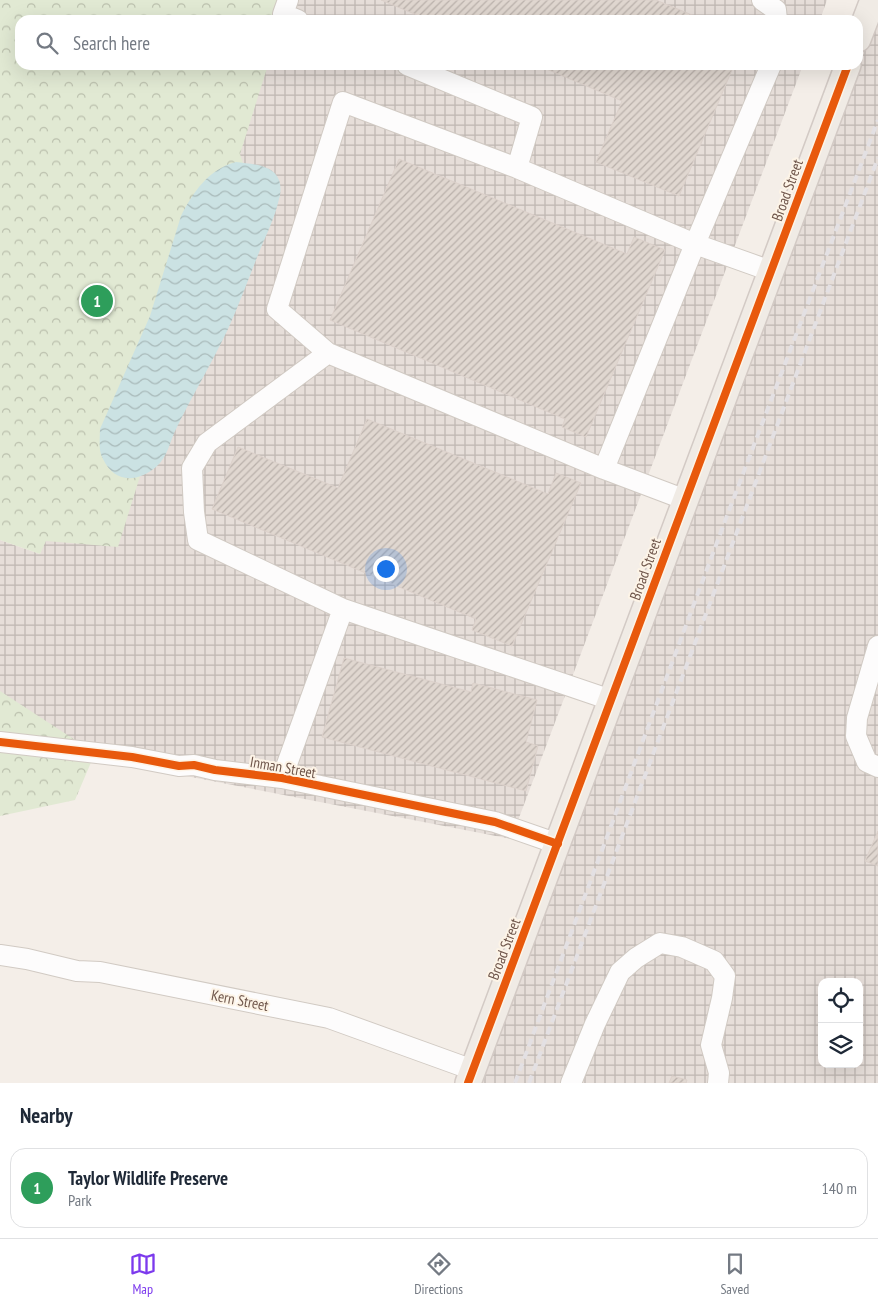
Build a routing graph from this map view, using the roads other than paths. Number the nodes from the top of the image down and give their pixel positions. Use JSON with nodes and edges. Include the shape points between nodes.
{"nodes":[{"id":1,"x":288,"y":0,"type":"edge"},
{"id":2,"x":762,"y":0,"type":"edge"},
{"id":3,"x":873,"y":0,"type":"edge"},
{"id":4,"x":286,"y":15,"type":"edge"},
{"id":5,"x":776,"y":15,"type":"edge"},
{"id":6,"x":863,"y":26,"type":"edge"},
{"id":7,"x":419,"y":70,"type":"edge"},
{"id":8,"x":769,"y":70,"type":"edge"},
{"id":9,"x":846,"y":70,"type":"edge"},
{"id":10,"x":517,"y":168,"type":"junction"},
{"id":11,"x":695,"y":244,"type":"junction"},
{"id":12,"x":772,"y":271,"type":"junction"},
{"id":13,"x":328,"y":353,"type":"junction"},
{"id":14,"x":604,"y":469,"type":"junction"},
{"id":15,"x":686,"y":500,"type":"junction"},
{"id":16,"x":343,"y":609,"type":"junction"},
{"id":17,"x":878,"y":646,"type":"edge"},
{"id":18,"x":611,"y":700,"type":"junction"},
{"id":19,"x":0,"y":742,"type":"edge"},
{"id":20,"x":878,"y":767,"type":"edge"},
{"id":21,"x":282,"y":778,"type":"junction"},
{"id":22,"x":558,"y":844,"type":"junction"},
{"id":23,"x":0,"y":955,"type":"edge"},
{"id":24,"x":471,"y":1077,"type":"edge"},
{"id":25,"x":570,"y":1083,"type":"edge"},
{"id":26,"x":718,"y":1083,"type":"edge"}],
"edges":[{"from":1,"to":4,"type":"street","via":[[283,14]]},
{"from":2,"to":5,"type":"street","via":[[776,10]]},
{"from":3,"to":6,"type":"main road"},
{"from":7,"to":10,"type":"street","via":[[532,117]]},
{"from":8,"to":11,"type":"street"},
{"from":9,"to":12,"type":"main road","name":"Broad Street"},
{"from":10,"to":11,"type":"street"},
{"from":10,"to":13,"type":"street","via":[[343,102],[277,309]]},
{"from":11,"to":12,"type":"street"},
{"from":11,"to":14,"type":"street"},
{"from":12,"to":15,"type":"main road","name":"Broad Street"},
{"from":13,"to":14,"type":"street"},
{"from":13,"to":16,"type":"street","via":[[207,443],[192,468],[194,512],[198,540]]},
{"from":14,"to":15,"type":"street"},
{"from":15,"to":18,"type":"main road","name":"Broad Street"},
{"from":16,"to":18,"type":"street"},
{"from":16,"to":21,"type":"street"},
{"from":17,"to":20,"type":"street","via":[[857,718],[856,736],[868,762]]},
{"from":18,"to":22,"type":"main road","name":"Broad Street"},
{"from":19,"to":21,"type":"street","name":"Inman Street"},
{"from":21,"to":22,"type":"street","name":"Inman Street","via":[[495,822]]},
{"from":22,"to":24,"type":"main road","name":"Broad Street"},
{"from":23,"to":24,"type":"street","name":"Kern Street","via":[[329,1018]]},
{"from":25,"to":26,"type":"street","via":[[620,972],[660,943],[682,947],[714,961],[725,976],[711,1045],[719,1073]]}]}
